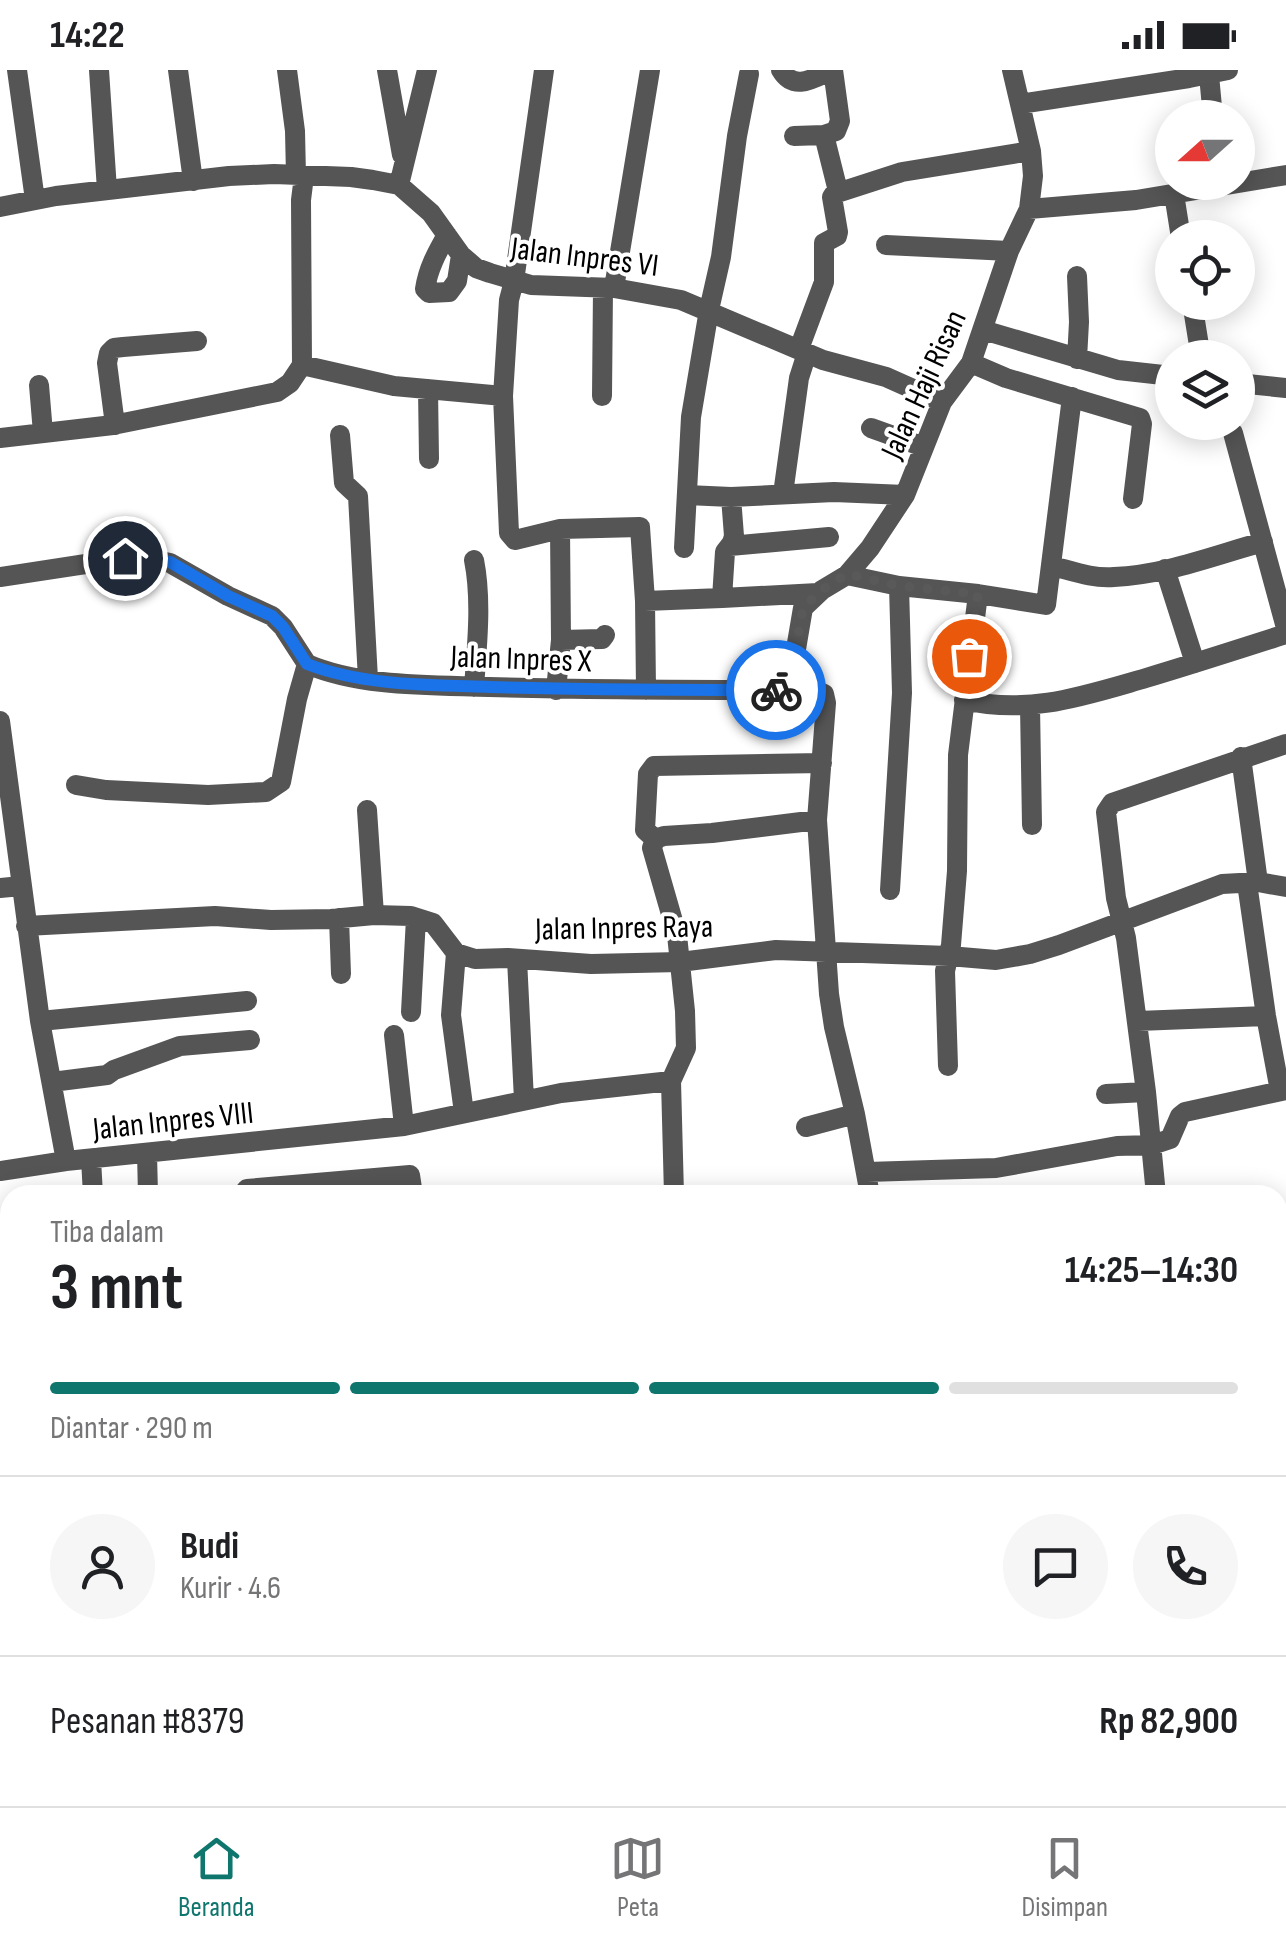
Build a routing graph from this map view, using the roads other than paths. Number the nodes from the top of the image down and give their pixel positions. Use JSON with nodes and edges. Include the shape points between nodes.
{"nodes":[{"id":1,"x":17,"y":70,"type":"edge"},
{"id":2,"x":99,"y":70,"type":"edge"},
{"id":3,"x":178,"y":70,"type":"edge"},
{"id":4,"x":287,"y":70,"type":"edge"},
{"id":5,"x":387,"y":70,"type":"edge"},
{"id":6,"x":427,"y":70,"type":"edge"},
{"id":7,"x":544,"y":70,"type":"edge"},
{"id":8,"x":650,"y":70,"type":"edge"},
{"id":9,"x":781,"y":70,"type":"edge"},
{"id":10,"x":833,"y":70,"type":"edge"},
{"id":11,"x":1012,"y":70,"type":"edge"},
{"id":12,"x":1204,"y":73,"type":"edge"},
{"id":13,"x":749,"y":74,"type":"dead end"},
{"id":14,"x":1209,"y":100,"type":"edge"},
{"id":15,"x":1020,"y":104,"type":"junction"},
{"id":16,"x":824,"y":134,"type":"junction"},
{"id":17,"x":794,"y":136,"type":"dead end"},
{"id":18,"x":1031,"y":151,"type":"junction"},
{"id":19,"x":403,"y":162,"type":"junction"},
{"id":20,"x":1286,"y":175,"type":"edge"},
{"id":21,"x":300,"y":176,"type":"junction"},
{"id":22,"x":1255,"y":179,"type":"edge"},
{"id":23,"x":193,"y":181,"type":"junction"},
{"id":24,"x":399,"y":186,"type":"junction"},
{"id":25,"x":106,"y":190,"type":"junction"},
{"id":26,"x":838,"y":191,"type":"junction"},
{"id":27,"x":1155,"y":197,"type":"edge"},
{"id":28,"x":34,"y":200,"type":"junction"},
{"id":29,"x":0,"y":207,"type":"edge"},
{"id":30,"x":1029,"y":209,"type":"junction"},
{"id":31,"x":447,"y":235,"type":"junction"},
{"id":32,"x":886,"y":244,"type":"dead end"},
{"id":33,"x":1009,"y":250,"type":"junction"},
{"id":34,"x":461,"y":254,"type":"junction"},
{"id":35,"x":1077,"y":276,"type":"dead end"},
{"id":36,"x":514,"y":282,"type":"junction"},
{"id":37,"x":609,"y":288,"type":"junction"},
{"id":38,"x":709,"y":310,"type":"junction"},
{"id":39,"x":984,"y":330,"type":"junction"},
{"id":40,"x":196,"y":341,"type":"dead end"},
{"id":41,"x":803,"y":351,"type":"junction"},
{"id":42,"x":1077,"y":359,"type":"junction"},
{"id":43,"x":971,"y":363,"type":"junction"},
{"id":44,"x":302,"y":365,"type":"junction"},
{"id":45,"x":1155,"y":374,"type":"edge"},
{"id":46,"x":38,"y":385,"type":"dead end"},
{"id":47,"x":1255,"y":385,"type":"edge"},
{"id":48,"x":1286,"y":388,"type":"edge"},
{"id":49,"x":428,"y":389,"type":"junction"},
{"id":50,"x":502,"y":396,"type":"junction"},
{"id":51,"x":602,"y":396,"type":"dead end"},
{"id":52,"x":1072,"y":397,"type":"junction"},
{"id":53,"x":942,"y":402,"type":"junction"},
{"id":54,"x":115,"y":425,"type":"junction"},
{"id":55,"x":871,"y":428,"type":"dead end"},
{"id":56,"x":43,"y":433,"type":"junction"},
{"id":57,"x":340,"y":435,"type":"dead end"},
{"id":58,"x":0,"y":438,"type":"edge"},
{"id":59,"x":1235,"y":440,"type":"edge"},
{"id":60,"x":924,"y":446,"type":"junction"},
{"id":61,"x":429,"y":460,"type":"dead end"},
{"id":62,"x":783,"y":494,"type":"junction"},
{"id":63,"x":687,"y":495,"type":"junction"},
{"id":64,"x":905,"y":495,"type":"junction"},
{"id":65,"x":731,"y":497,"type":"junction"},
{"id":66,"x":1133,"y":499,"type":"dead end"},
{"id":67,"x":560,"y":529,"type":"junction"},
{"id":68,"x":829,"y":537,"type":"dead end"},
{"id":69,"x":1262,"y":542,"type":"junction"},
{"id":70,"x":730,"y":546,"type":"junction"},
{"id":71,"x":684,"y":548,"type":"dead end"},
{"id":72,"x":474,"y":560,"type":"dead end"},
{"id":73,"x":1052,"y":566,"type":"junction"},
{"id":74,"x":1165,"y":569,"type":"junction"},
{"id":75,"x":847,"y":574,"type":"junction"},
{"id":76,"x":0,"y":577,"type":"edge"},
{"id":77,"x":899,"y":586,"type":"junction"},
{"id":78,"x":818,"y":593,"type":"junction"},
{"id":79,"x":978,"y":594,"type":"junction"},
{"id":80,"x":1282,"y":594,"type":"edge"},
{"id":81,"x":722,"y":598,"type":"junction"},
{"id":82,"x":645,"y":602,"type":"junction"},
{"id":83,"x":1286,"y":631,"type":"edge"},
{"id":84,"x":605,"y":635,"type":"dead end"},
{"id":85,"x":561,"y":640,"type":"junction"},
{"id":86,"x":307,"y":664,"type":"junction"},
{"id":87,"x":1195,"y":664,"type":"junction"},
{"id":88,"x":368,"y":680,"type":"junction"},
{"id":89,"x":474,"y":687,"type":"junction"},
{"id":90,"x":556,"y":690,"type":"junction"},
{"id":91,"x":646,"y":690,"type":"junction"},
{"id":92,"x":789,"y":690,"type":"junction"},
{"id":93,"x":964,"y":700,"type":"junction"},
{"id":94,"x":1030,"y":706,"type":"junction"},
{"id":95,"x":0,"y":721,"type":"edge"},
{"id":96,"x":1286,"y":744,"type":"edge"},
{"id":97,"x":1241,"y":757,"type":"junction"},
{"id":98,"x":822,"y":763,"type":"junction"},
{"id":99,"x":4,"y":774,"type":"edge"},
{"id":100,"x":76,"y":785,"type":"dead end"},
{"id":101,"x":366,"y":810,"type":"dead end"},
{"id":102,"x":817,"y":820,"type":"junction"},
{"id":103,"x":1032,"y":825,"type":"dead end"},
{"id":104,"x":655,"y":839,"type":"junction"},
{"id":105,"x":1253,"y":883,"type":"junction"},
{"id":106,"x":10,"y":887,"type":"edge"},
{"id":107,"x":1286,"y":887,"type":"edge"},
{"id":108,"x":890,"y":890,"type":"dead end"},
{"id":109,"x":374,"y":915,"type":"junction"},
{"id":110,"x":339,"y":918,"type":"junction"},
{"id":111,"x":416,"y":918,"type":"junction"},
{"id":112,"x":1124,"y":923,"type":"junction"},
{"id":113,"x":26,"y":926,"type":"junction"},
{"id":114,"x":826,"y":952,"type":"junction"},
{"id":115,"x":456,"y":954,"type":"junction"},
{"id":116,"x":948,"y":956,"type":"junction"},
{"id":117,"x":517,"y":959,"type":"junction"},
{"id":118,"x":680,"y":962,"type":"junction"},
{"id":119,"x":341,"y":974,"type":"dead end"},
{"id":120,"x":247,"y":1001,"type":"dead end"},
{"id":121,"x":411,"y":1012,"type":"dead end"},
{"id":122,"x":1266,"y":1016,"type":"junction"},
{"id":123,"x":40,"y":1021,"type":"junction"},
{"id":124,"x":1138,"y":1022,"type":"junction"},
{"id":125,"x":394,"y":1035,"type":"dead end"},
{"id":126,"x":250,"y":1040,"type":"dead end"},
{"id":127,"x":948,"y":1066,"type":"dead end"},
{"id":128,"x":671,"y":1081,"type":"junction"},
{"id":129,"x":52,"y":1082,"type":"junction"},
{"id":130,"x":1283,"y":1091,"type":"edge"},
{"id":131,"x":1146,"y":1092,"type":"junction"},
{"id":132,"x":1106,"y":1094,"type":"dead end"},
{"id":133,"x":524,"y":1100,"type":"junction"},
{"id":134,"x":464,"y":1113,"type":"junction"},
{"id":135,"x":855,"y":1114,"type":"junction"},
{"id":136,"x":404,"y":1126,"type":"junction"},
{"id":137,"x":806,"y":1127,"type":"dead end"},
{"id":138,"x":1152,"y":1145,"type":"junction"},
{"id":139,"x":147,"y":1153,"type":"junction"},
{"id":140,"x":91,"y":1159,"type":"junction"},
{"id":141,"x":66,"y":1161,"type":"junction"},
{"id":142,"x":0,"y":1171,"type":"edge"},
{"id":143,"x":867,"y":1172,"type":"junction"},
{"id":144,"x":92,"y":1185,"type":"edge"},
{"id":145,"x":148,"y":1185,"type":"edge"},
{"id":146,"x":294,"y":1185,"type":"edge"},
{"id":147,"x":412,"y":1185,"type":"edge"},
{"id":148,"x":674,"y":1185,"type":"edge"},
{"id":149,"x":869,"y":1185,"type":"edge"},
{"id":150,"x":1155,"y":1185,"type":"edge"}],
"edges":[{"from":1,"to":28,"type":"street"},
{"from":2,"to":25,"type":"street"},
{"from":3,"to":23,"type":"street"},
{"from":4,"to":21,"type":"street"},
{"from":5,"to":19,"type":"street"},
{"from":6,"to":19,"type":"street"},
{"from":7,"to":36,"type":"street"},
{"from":8,"to":37,"type":"street"},
{"from":9,"to":10,"type":"street","via":[[804,83]]},
{"from":10,"to":16,"type":"street","via":[[840,121],[836,131]]},
{"from":11,"to":15,"type":"street","name":"Jalan Haji Risan"},
{"from":12,"to":14,"type":"street"},
{"from":12,"to":15,"type":"street"},
{"from":13,"to":38,"type":"street"},
{"from":15,"to":18,"type":"street","name":"Jalan Haji Risan"},
{"from":16,"to":17,"type":"street"},
{"from":16,"to":26,"type":"street"},
{"from":18,"to":26,"type":"street","via":[[902,172]]},
{"from":18,"to":30,"type":"street","name":"Jalan Haji Risan"},
{"from":19,"to":24,"type":"street"},
{"from":20,"to":22,"type":"street"},
{"from":21,"to":23,"type":"street"},
{"from":21,"to":24,"type":"street","via":[[351,176]]},
{"from":21,"to":44,"type":"street"},
{"from":23,"to":25,"type":"street"},
{"from":24,"to":31,"type":"street","name":"Jalan Inpres VI"},
{"from":25,"to":28,"type":"street"},
{"from":26,"to":41,"type":"street","via":[[832,197],[838,232],[824,244],[824,282]]},
{"from":27,"to":30,"type":"street"},
{"from":28,"to":29,"type":"street"},
{"from":30,"to":33,"type":"street","name":"Jalan Haji Risan"},
{"from":31,"to":34,"type":"street","name":"Jalan Inpres VI"},
{"from":31,"to":34,"type":"street","via":[[426,281],[429,293],[449,292]]},
{"from":32,"to":33,"type":"street"},
{"from":33,"to":39,"type":"street","name":"Jalan Haji Risan"},
{"from":34,"to":36,"type":"street","name":"Jalan Inpres VI","via":[[476,268]]},
{"from":35,"to":42,"type":"street"},
{"from":36,"to":37,"type":"street","name":"Jalan Inpres VI"},
{"from":36,"to":50,"type":"street"},
{"from":37,"to":38,"type":"street","name":"Jalan Inpres VI"},
{"from":37,"to":51,"type":"street"},
{"from":38,"to":41,"type":"street","name":"Jalan Inpres VI"},
{"from":38,"to":63,"type":"street"},
{"from":39,"to":42,"type":"street"},
{"from":39,"to":43,"type":"street","name":"Jalan Haji Risan"},
{"from":40,"to":54,"type":"street","via":[[109,353]]},
{"from":41,"to":53,"type":"street","name":"Jalan Inpres VI"},
{"from":41,"to":62,"type":"street"},
{"from":42,"to":45,"type":"street"},
{"from":43,"to":52,"type":"street"},
{"from":43,"to":53,"type":"street","name":"Jalan Haji Risan"},
{"from":44,"to":49,"type":"street"},
{"from":44,"to":54,"type":"street","via":[[277,392]]},
{"from":46,"to":56,"type":"street"},
{"from":47,"to":48,"type":"street"},
{"from":49,"to":50,"type":"street"},
{"from":49,"to":61,"type":"street"},
{"from":50,"to":67,"type":"street","via":[[508,533],[524,540]]},
{"from":52,"to":66,"type":"street","via":[[1140,418]]},
{"from":52,"to":73,"type":"street"},
{"from":53,"to":60,"type":"street","name":"Jalan Haji Risan"},
{"from":54,"to":56,"type":"street"},
{"from":55,"to":60,"type":"street"},
{"from":56,"to":58,"type":"street"},
{"from":57,"to":88,"type":"street","via":[[344,482],[358,496]]},
{"from":59,"to":69,"type":"street"},
{"from":60,"to":64,"type":"street","name":"Jalan Haji Risan"},
{"from":62,"to":64,"type":"street"},
{"from":62,"to":65,"type":"street"},
{"from":63,"to":65,"type":"street"},
{"from":63,"to":71,"type":"street"},
{"from":64,"to":75,"type":"street","name":"Jalan Haji Risan"},
{"from":65,"to":70,"type":"street"},
{"from":67,"to":82,"type":"street","via":[[640,528]]},
{"from":67,"to":85,"type":"street"},
{"from":68,"to":70,"type":"street"},
{"from":69,"to":74,"type":"street"},
{"from":69,"to":80,"type":"street"},
{"from":70,"to":81,"type":"street"},
{"from":72,"to":89,"type":"street"},
{"from":73,"to":74,"type":"street","via":[[1114,578]]},
{"from":73,"to":79,"type":"street","via":[[1046,605]]},
{"from":74,"to":87,"type":"street"},
{"from":75,"to":77,"type":"street"},
{"from":75,"to":78,"type":"street","name":"Jalan Haji Risan"},
{"from":76,"to":86,"type":"street","via":[[125,558],[170,562],[272,616]]},
{"from":77,"to":79,"type":"street"},
{"from":77,"to":108,"type":"street","via":[[902,693]]},
{"from":78,"to":81,"type":"street"},
{"from":78,"to":92,"type":"street","via":[[803,608]]},
{"from":79,"to":93,"type":"street"},
{"from":80,"to":83,"type":"street"},
{"from":81,"to":82,"type":"street"},
{"from":82,"to":91,"type":"street"},
{"from":83,"to":87,"type":"street"},
{"from":84,"to":85,"type":"street"},
{"from":85,"to":90,"type":"street"},
{"from":86,"to":88,"type":"street","name":"Jalan Inpres X"},
{"from":86,"to":100,"type":"street","via":[[281,782],[266,792],[208,795]]},
{"from":87,"to":94,"type":"street"},
{"from":88,"to":89,"type":"street","name":"Jalan Inpres X"},
{"from":89,"to":90,"type":"street","name":"Jalan Inpres X"},
{"from":90,"to":91,"type":"street","name":"Jalan Inpres X"},
{"from":91,"to":92,"type":"street","name":"Jalan Inpres X"},
{"from":92,"to":98,"type":"street","name":"Jalan Inpres X","via":[[824,694]]},
{"from":93,"to":94,"type":"street"},
{"from":93,"to":116,"type":"street"},
{"from":94,"to":103,"type":"street"},
{"from":95,"to":99,"type":"street","name":"Jalan Inpres VIII"},
{"from":96,"to":97,"type":"street"},
{"from":97,"to":105,"type":"street"},
{"from":97,"to":112,"type":"street","via":[[1112,803],[1106,812]]},
{"from":98,"to":102,"type":"street","name":"Jalan Inpres X"},
{"from":98,"to":104,"type":"street","via":[[654,766],[645,830]]},
{"from":99,"to":106,"type":"street","name":"Jalan Inpres VIII"},
{"from":101,"to":109,"type":"street"},
{"from":102,"to":104,"type":"street"},
{"from":102,"to":114,"type":"street","name":"Jalan Inpres X"},
{"from":104,"to":118,"type":"street"},
{"from":105,"to":107,"type":"street","name":"Jalan Inpres Raya"},
{"from":105,"to":112,"type":"street","name":"Jalan Inpres Raya","via":[[1222,884]]},
{"from":105,"to":122,"type":"street"},
{"from":106,"to":113,"type":"street","name":"Jalan Inpres VIII"},
{"from":109,"to":110,"type":"street"},
{"from":109,"to":111,"type":"street"},
{"from":110,"to":113,"type":"street","via":[[215,916]]},
{"from":110,"to":119,"type":"street"},
{"from":111,"to":115,"type":"street","via":[[433,923]]},
{"from":111,"to":121,"type":"street"},
{"from":112,"to":116,"type":"street","name":"Jalan Inpres Raya","via":[[1030,954],[996,960]]},
{"from":112,"to":124,"type":"street"},
{"from":113,"to":123,"type":"street","name":"Jalan Inpres VIII"},
{"from":114,"to":116,"type":"street","name":"Jalan Inpres Raya"},
{"from":114,"to":118,"type":"street","name":"Jalan Inpres Raya","via":[[776,950]]},
{"from":114,"to":135,"type":"street","name":"Jalan Inpres X","via":[[834,1027]]},
{"from":115,"to":117,"type":"street","name":"Jalan Inpres Raya"},
{"from":115,"to":134,"type":"street","via":[[451,1015]]},
{"from":116,"to":127,"type":"street"},
{"from":117,"to":118,"type":"street","name":"Jalan Inpres Raya"},
{"from":117,"to":133,"type":"street"},
{"from":118,"to":128,"type":"street","via":[[686,1048]]},
{"from":120,"to":123,"type":"street"},
{"from":122,"to":124,"type":"street"},
{"from":122,"to":130,"type":"street"},
{"from":123,"to":129,"type":"street","name":"Jalan Inpres VIII"},
{"from":124,"to":131,"type":"street"},
{"from":125,"to":136,"type":"street"},
{"from":126,"to":129,"type":"street","via":[[180,1046],[106,1076]]},
{"from":128,"to":133,"type":"street","name":"Jalan Inpres VIII"},
{"from":128,"to":148,"type":"street"},
{"from":129,"to":141,"type":"street","name":"Jalan Inpres VIII"},
{"from":130,"to":138,"type":"street","via":[[1186,1112],[1170,1139]]},
{"from":131,"to":132,"type":"street"},
{"from":131,"to":138,"type":"street"},
{"from":133,"to":134,"type":"street","name":"Jalan Inpres VIII"},
{"from":134,"to":136,"type":"street","name":"Jalan Inpres VIII"},
{"from":135,"to":137,"type":"street"},
{"from":135,"to":143,"type":"street","name":"Jalan Inpres X"},
{"from":136,"to":139,"type":"street","name":"Jalan Inpres VIII"},
{"from":138,"to":143,"type":"street","via":[[996,1168]]},
{"from":138,"to":150,"type":"street"},
{"from":139,"to":140,"type":"street","name":"Jalan Inpres VIII"},
{"from":139,"to":145,"type":"street"},
{"from":140,"to":141,"type":"street","name":"Jalan Inpres VIII"},
{"from":140,"to":144,"type":"street"},
{"from":141,"to":142,"type":"street"},
{"from":143,"to":149,"type":"street","name":"Jalan Inpres X"},
{"from":146,"to":147,"type":"street","via":[[410,1175]]}]}
